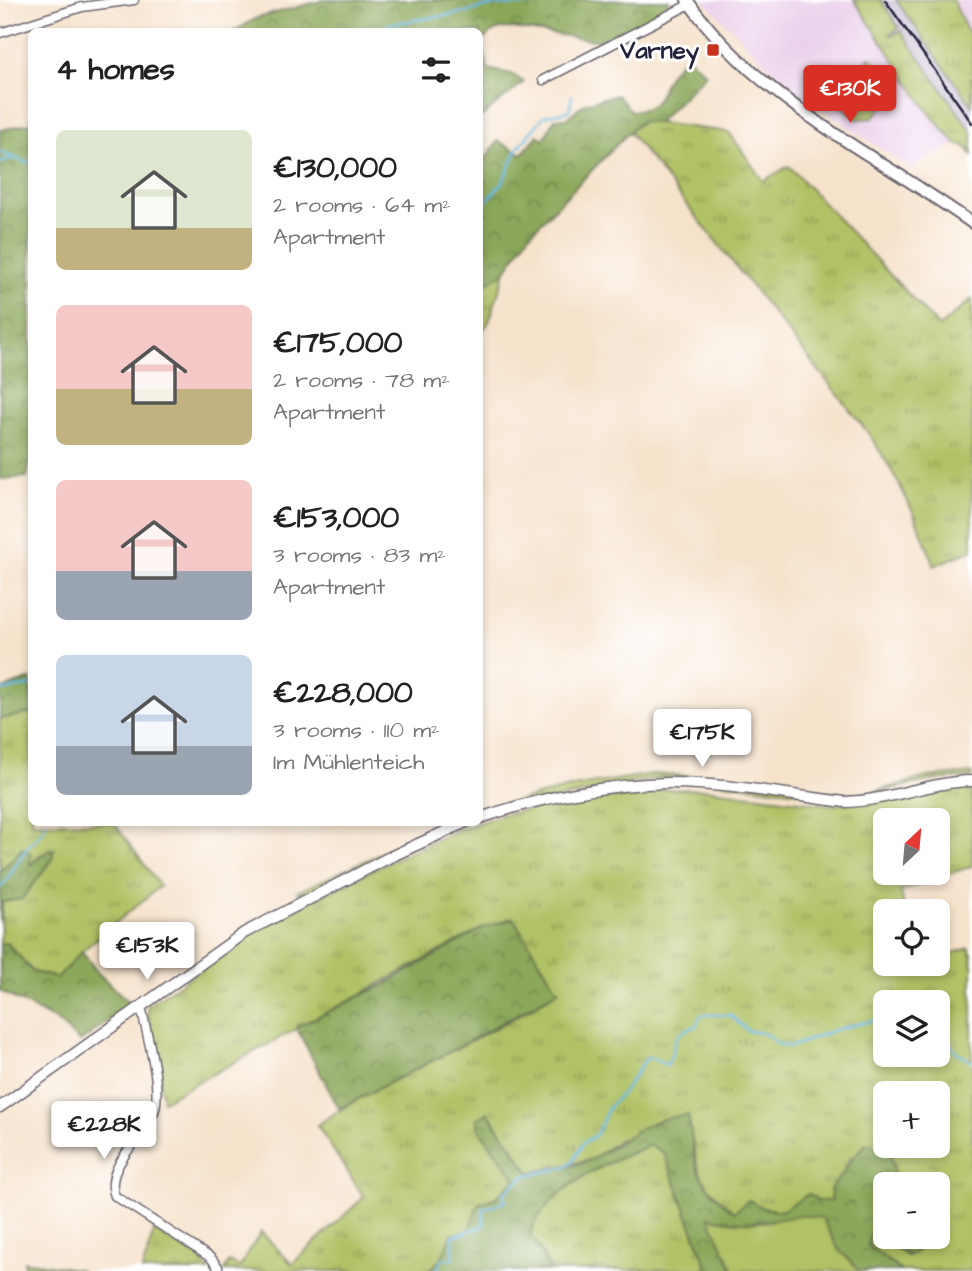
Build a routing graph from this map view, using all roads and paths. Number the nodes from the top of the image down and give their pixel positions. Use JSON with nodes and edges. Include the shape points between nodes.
{"nodes":[{"id":1,"x":134,"y":0,"type":"edge"},
{"id":2,"x":689,"y":2,"type":"edge"},
{"id":3,"x":81,"y":4,"type":"edge"},
{"id":4,"x":0,"y":33,"type":"edge"},
{"id":5,"x":542,"y":80,"type":"dead end"},
{"id":6,"x":972,"y":223,"type":"edge"},
{"id":7,"x":972,"y":781,"type":"edge"},
{"id":8,"x":483,"y":817,"type":"edge"},
{"id":9,"x":457,"y":826,"type":"edge"},
{"id":10,"x":141,"y":1006,"type":"junction"},
{"id":11,"x":0,"y":1107,"type":"edge"},
{"id":12,"x":217,"y":1271,"type":"edge"}],
"edges":[{"from":1,"to":3,"type":"street"},
{"from":2,"to":5,"type":"street"},
{"from":2,"to":6,"type":"main road","via":[[728,49],[796,108]]},
{"from":3,"to":4,"type":"street"},
{"from":7,"to":8,"type":"street","via":[[934,783],[866,802],[697,784],[652,784],[562,797]]},
{"from":9,"to":10,"type":"street","via":[[244,933]]},
{"from":10,"to":11,"type":"street"},
{"from":10,"to":12,"type":"street","via":[[158,1097],[149,1124],[112,1177],[111,1188],[115,1196],[211,1258]]}]}
